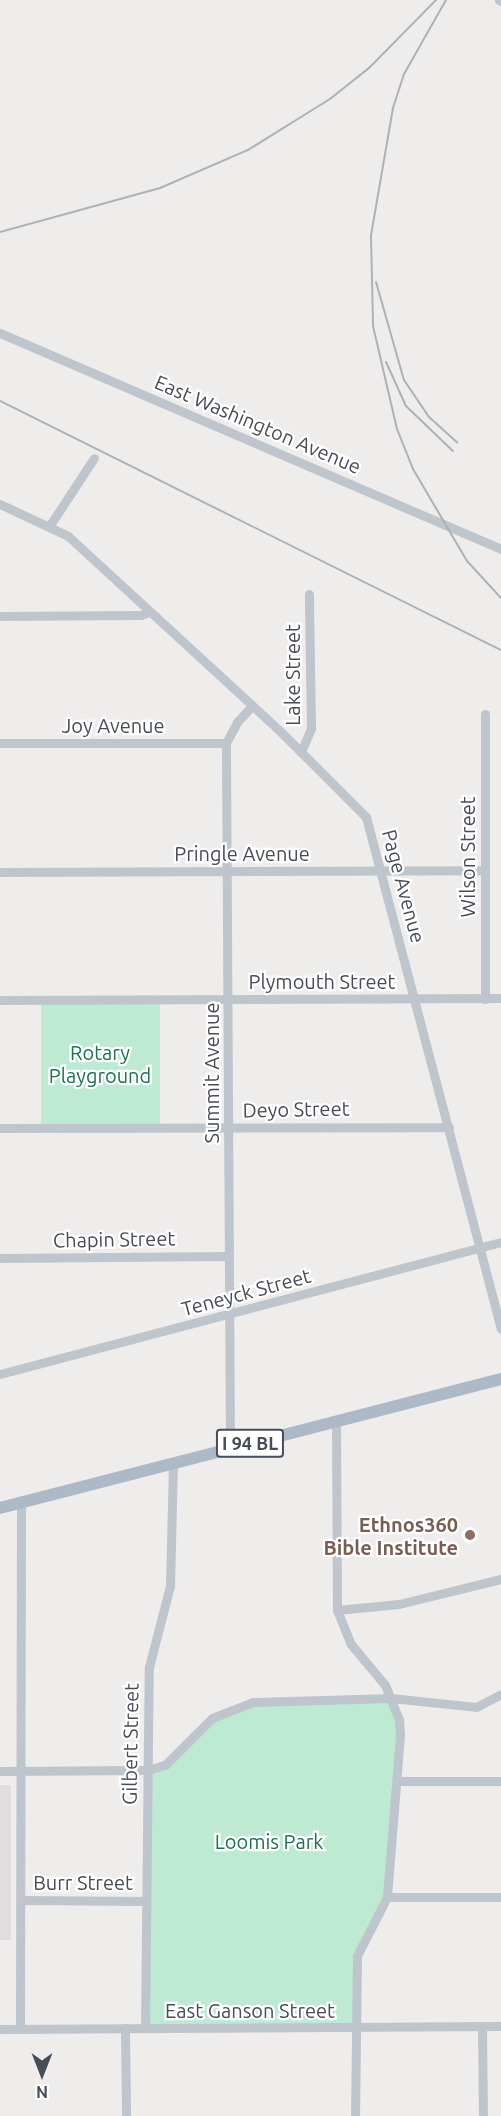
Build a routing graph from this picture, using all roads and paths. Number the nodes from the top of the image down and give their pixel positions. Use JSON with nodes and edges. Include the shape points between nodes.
{"nodes":[{"id":1,"x":0,"y":333,"type":"edge"},
{"id":2,"x":94,"y":458,"type":"dead end"},
{"id":3,"x":0,"y":504,"type":"edge"},
{"id":4,"x":50,"y":525,"type":"junction"},
{"id":5,"x":501,"y":549,"type":"edge"},
{"id":6,"x":309,"y":594,"type":"dead end"},
{"id":7,"x":149,"y":612,"type":"junction"},
{"id":8,"x":0,"y":616,"type":"edge"},
{"id":9,"x":252,"y":706,"type":"junction"},
{"id":10,"x":485,"y":714,"type":"dead end"},
{"id":11,"x":0,"y":743,"type":"edge"},
{"id":12,"x":226,"y":743,"type":"junction"},
{"id":13,"x":301,"y":752,"type":"junction"},
{"id":14,"x":382,"y":870,"type":"junction"},
{"id":15,"x":484,"y":870,"type":"junction"},
{"id":16,"x":0,"y":872,"type":"edge"},
{"id":17,"x":229,"y":872,"type":"junction"},
{"id":18,"x":501,"y":998,"type":"edge"},
{"id":19,"x":229,"y":999,"type":"junction"},
{"id":20,"x":415,"y":999,"type":"junction"},
{"id":21,"x":485,"y":999,"type":"junction"},
{"id":22,"x":0,"y":1000,"type":"edge"},
{"id":23,"x":449,"y":1127,"type":"junction"},
{"id":24,"x":0,"y":1128,"type":"edge"},
{"id":25,"x":229,"y":1128,"type":"junction"},
{"id":26,"x":501,"y":1242,"type":"edge"},
{"id":27,"x":480,"y":1248,"type":"junction"},
{"id":28,"x":228,"y":1256,"type":"junction"},
{"id":29,"x":0,"y":1258,"type":"edge"},
{"id":30,"x":229,"y":1315,"type":"junction"},
{"id":31,"x":501,"y":1329,"type":"edge"},
{"id":32,"x":0,"y":1374,"type":"edge"},
{"id":33,"x":501,"y":1379,"type":"edge"},
{"id":34,"x":336,"y":1420,"type":"junction"},
{"id":35,"x":230,"y":1448,"type":"junction"},
{"id":36,"x":172,"y":1463,"type":"junction"},
{"id":37,"x":21,"y":1503,"type":"junction"},
{"id":38,"x":0,"y":1508,"type":"edge"},
{"id":39,"x":501,"y":1579,"type":"edge"},
{"id":40,"x":336,"y":1610,"type":"junction"},
{"id":41,"x":501,"y":1694,"type":"edge"},
{"id":42,"x":391,"y":1698,"type":"junction"},
{"id":43,"x":147,"y":1770,"type":"junction"},
{"id":44,"x":0,"y":1771,"type":"edge"},
{"id":45,"x":21,"y":1771,"type":"junction"},
{"id":46,"x":399,"y":1781,"type":"junction"},
{"id":47,"x":501,"y":1781,"type":"edge"},
{"id":48,"x":387,"y":1897,"type":"junction"},
{"id":49,"x":501,"y":1897,"type":"edge"},
{"id":50,"x":21,"y":1900,"type":"junction"},
{"id":51,"x":145,"y":1901,"type":"junction"},
{"id":52,"x":501,"y":2026,"type":"edge"},
{"id":53,"x":355,"y":2027,"type":"junction"},
{"id":54,"x":482,"y":2027,"type":"junction"},
{"id":55,"x":20,"y":2028,"type":"junction"},
{"id":56,"x":125,"y":2028,"type":"junction"},
{"id":57,"x":145,"y":2028,"type":"junction"},
{"id":58,"x":0,"y":2029,"type":"edge"},
{"id":59,"x":126,"y":2116,"type":"edge"},
{"id":60,"x":355,"y":2116,"type":"edge"},
{"id":61,"x":483,"y":2116,"type":"edge"}],
"edges":[{"from":1,"to":5,"type":"street","name":"East Washington Avenue"},
{"from":2,"to":4,"type":"street"},
{"from":3,"to":4,"type":"street","name":"Page Avenue"},
{"from":4,"to":7,"type":"street","name":"Page Avenue"},
{"from":6,"to":13,"type":"street","name":"Lake Street","via":[[311,728]]},
{"from":7,"to":8,"type":"street"},
{"from":7,"to":9,"type":"street","name":"Page Avenue"},
{"from":9,"to":12,"type":"street","via":[[237,722]]},
{"from":9,"to":13,"type":"street","name":"Page Avenue"},
{"from":10,"to":15,"type":"street","name":"Wilson Street"},
{"from":11,"to":12,"type":"street","name":"Joy Avenue"},
{"from":12,"to":17,"type":"street","name":"Summit Avenue"},
{"from":13,"to":14,"type":"street","name":"Page Avenue","via":[[362,811]]},
{"from":14,"to":15,"type":"street","name":"Pringle Avenue"},
{"from":14,"to":17,"type":"street","name":"Pringle Avenue"},
{"from":14,"to":20,"type":"street","name":"Page Avenue"},
{"from":15,"to":21,"type":"street","name":"Wilson Street"},
{"from":16,"to":17,"type":"street","name":"Pringle Avenue"},
{"from":17,"to":19,"type":"street","name":"Summit Avenue"},
{"from":18,"to":21,"type":"street","name":"Plymouth Street"},
{"from":19,"to":20,"type":"street","name":"Plymouth Street"},
{"from":19,"to":22,"type":"street","name":"Plymouth Street"},
{"from":19,"to":25,"type":"street","name":"Summit Avenue"},
{"from":20,"to":21,"type":"street","name":"Plymouth Street"},
{"from":20,"to":23,"type":"street","name":"Page Avenue"},
{"from":23,"to":25,"type":"street","name":"Deyo Street"},
{"from":23,"to":27,"type":"street","name":"Page Avenue"},
{"from":24,"to":25,"type":"street","name":"Deyo Street"},
{"from":25,"to":28,"type":"street","name":"Summit Avenue"},
{"from":26,"to":27,"type":"street","name":"Teneyck Street"},
{"from":27,"to":30,"type":"street","name":"Teneyck Street"},
{"from":27,"to":31,"type":"street","name":"Page Avenue"},
{"from":28,"to":29,"type":"street","name":"Chapin Street"},
{"from":28,"to":30,"type":"street","name":"Summit Avenue"},
{"from":30,"to":32,"type":"street","name":"Teneyck Street"},
{"from":30,"to":35,"type":"street","name":"Summit Avenue"},
{"from":33,"to":34,"type":"main road","number":"I 94 BL"},
{"from":34,"to":35,"type":"main road","number":"I 94 BL"},
{"from":34,"to":40,"type":"street"},
{"from":35,"to":36,"type":"main road","number":"I 94 BL"},
{"from":36,"to":37,"type":"main road","number":"I 94 BL"},
{"from":36,"to":43,"type":"street","name":"Gilbert Street","via":[[170,1586],[149,1667]]},
{"from":37,"to":38,"type":"main road","number":"I 94 BL"},
{"from":37,"to":45,"type":"street"},
{"from":39,"to":40,"type":"street","via":[[399,1604]]},
{"from":40,"to":42,"type":"street","via":[[351,1643]]},
{"from":41,"to":42,"type":"street","via":[[476,1707]]},
{"from":42,"to":43,"type":"street","via":[[253,1702],[212,1718],[179,1755],[165,1765]]},
{"from":42,"to":46,"type":"street","via":[[400,1736]]},
{"from":43,"to":45,"type":"street"},
{"from":43,"to":51,"type":"street","name":"Gilbert Street"},
{"from":44,"to":45,"type":"street"},
{"from":45,"to":50,"type":"street"},
{"from":46,"to":47,"type":"street"},
{"from":46,"to":48,"type":"street"},
{"from":48,"to":49,"type":"street"},
{"from":48,"to":53,"type":"street","via":[[357,1956]]},
{"from":50,"to":51,"type":"street","name":"Burr Street"},
{"from":50,"to":55,"type":"street"},
{"from":51,"to":57,"type":"street","name":"Gilbert Street"},
{"from":52,"to":54,"type":"street","name":"East Ganson Street"},
{"from":53,"to":54,"type":"street","name":"East Ganson Street"},
{"from":53,"to":57,"type":"street","name":"East Ganson Street"},
{"from":53,"to":60,"type":"street"},
{"from":54,"to":61,"type":"street"},
{"from":55,"to":56,"type":"street","name":"East Ganson Street"},
{"from":55,"to":58,"type":"street","name":"East Ganson Street"},
{"from":56,"to":57,"type":"street","name":"East Ganson Street"},
{"from":56,"to":59,"type":"street"}]}
